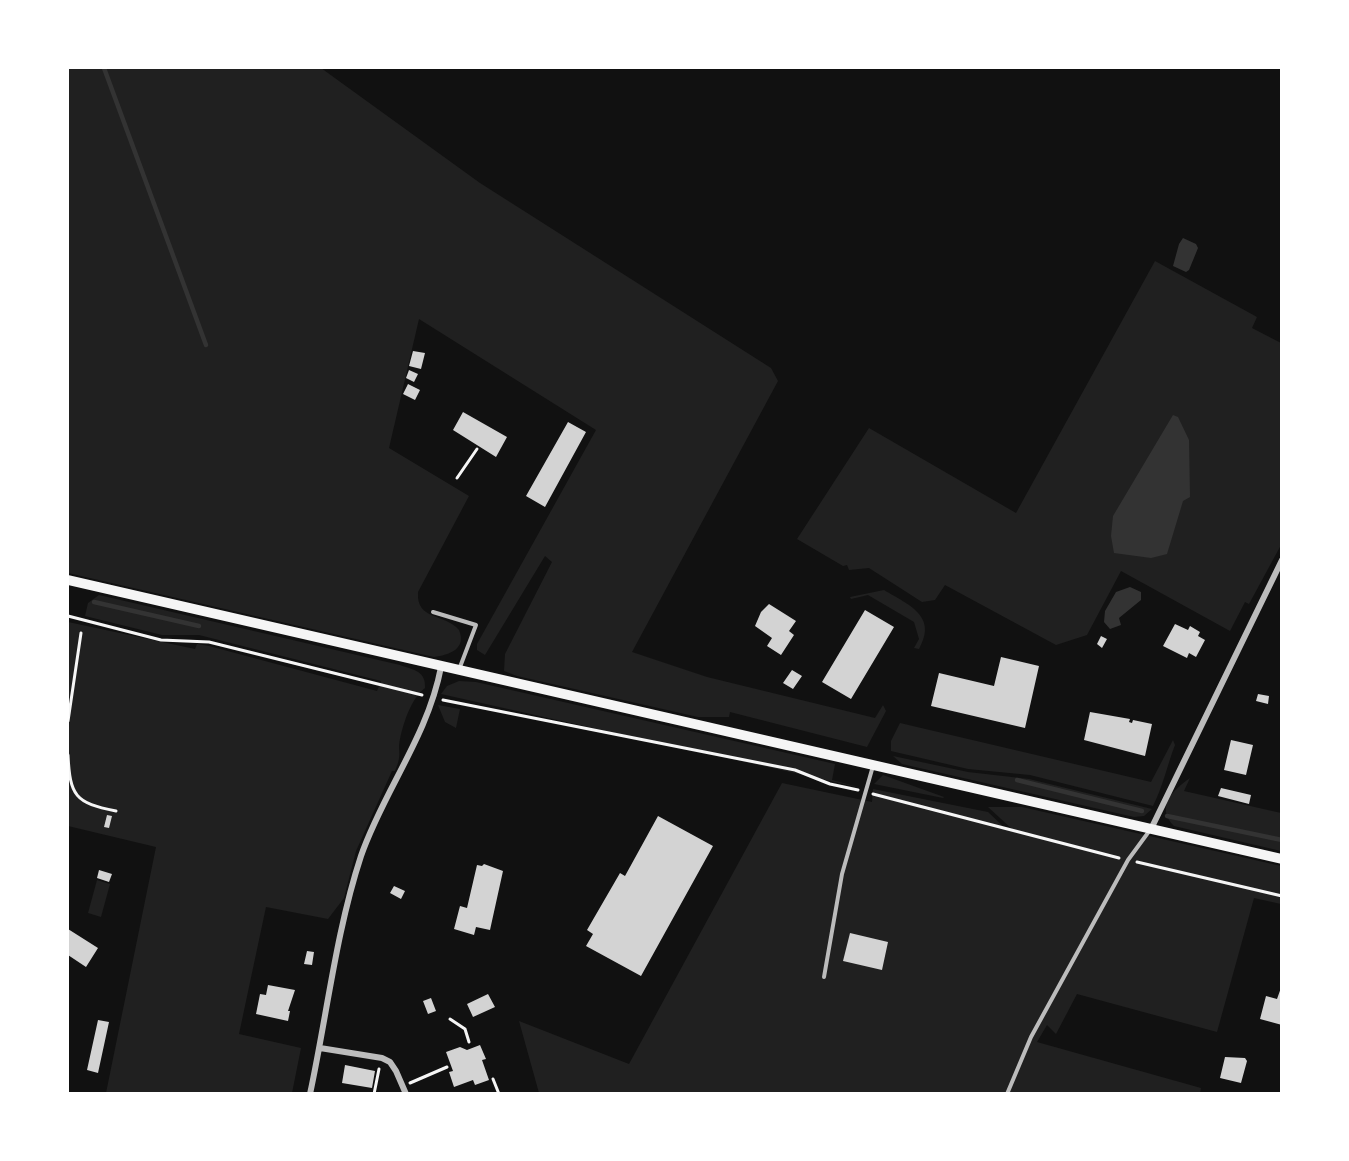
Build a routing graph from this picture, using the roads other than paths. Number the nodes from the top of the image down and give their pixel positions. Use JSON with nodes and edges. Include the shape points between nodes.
{"nodes":[{"id":1,"x":1281,"y":560,"type":"edge"},
{"id":2,"x":68,"y":580,"type":"edge"},
{"id":3,"x":433,"y":612,"type":"dead end"},
{"id":4,"x":441,"y":667,"type":"junction"},
{"id":5,"x":459,"y":671,"type":"junction"},
{"id":6,"x":873,"y":765,"type":"junction"},
{"id":7,"x":1151,"y":829,"type":"junction"},
{"id":8,"x":1281,"y":859,"type":"edge"},
{"id":9,"x":824,"y":977,"type":"dead end"},
{"id":10,"x":320,"y":1048,"type":"junction"},
{"id":11,"x":310,"y":1094,"type":"edge"},
{"id":12,"x":406,"y":1094,"type":"edge"},
{"id":13,"x":1007,"y":1094,"type":"edge"}],
"edges":[{"from":1,"to":7,"type":"street"},
{"from":2,"to":4,"type":"main road"},
{"from":3,"to":5,"type":"lane","via":[[476,625]]},
{"from":4,"to":5,"type":"main road"},
{"from":4,"to":10,"type":"street","via":[[422,728],[362,854]]},
{"from":5,"to":6,"type":"main road"},
{"from":6,"to":7,"type":"main road"},
{"from":6,"to":9,"type":"lane","via":[[842,874]]},
{"from":7,"to":8,"type":"main road"},
{"from":7,"to":13,"type":"lane","via":[[1128,860],[1030,1037]]},
{"from":10,"to":11,"type":"street"},
{"from":10,"to":12,"type":"street","via":[[390,1062]]}]}
